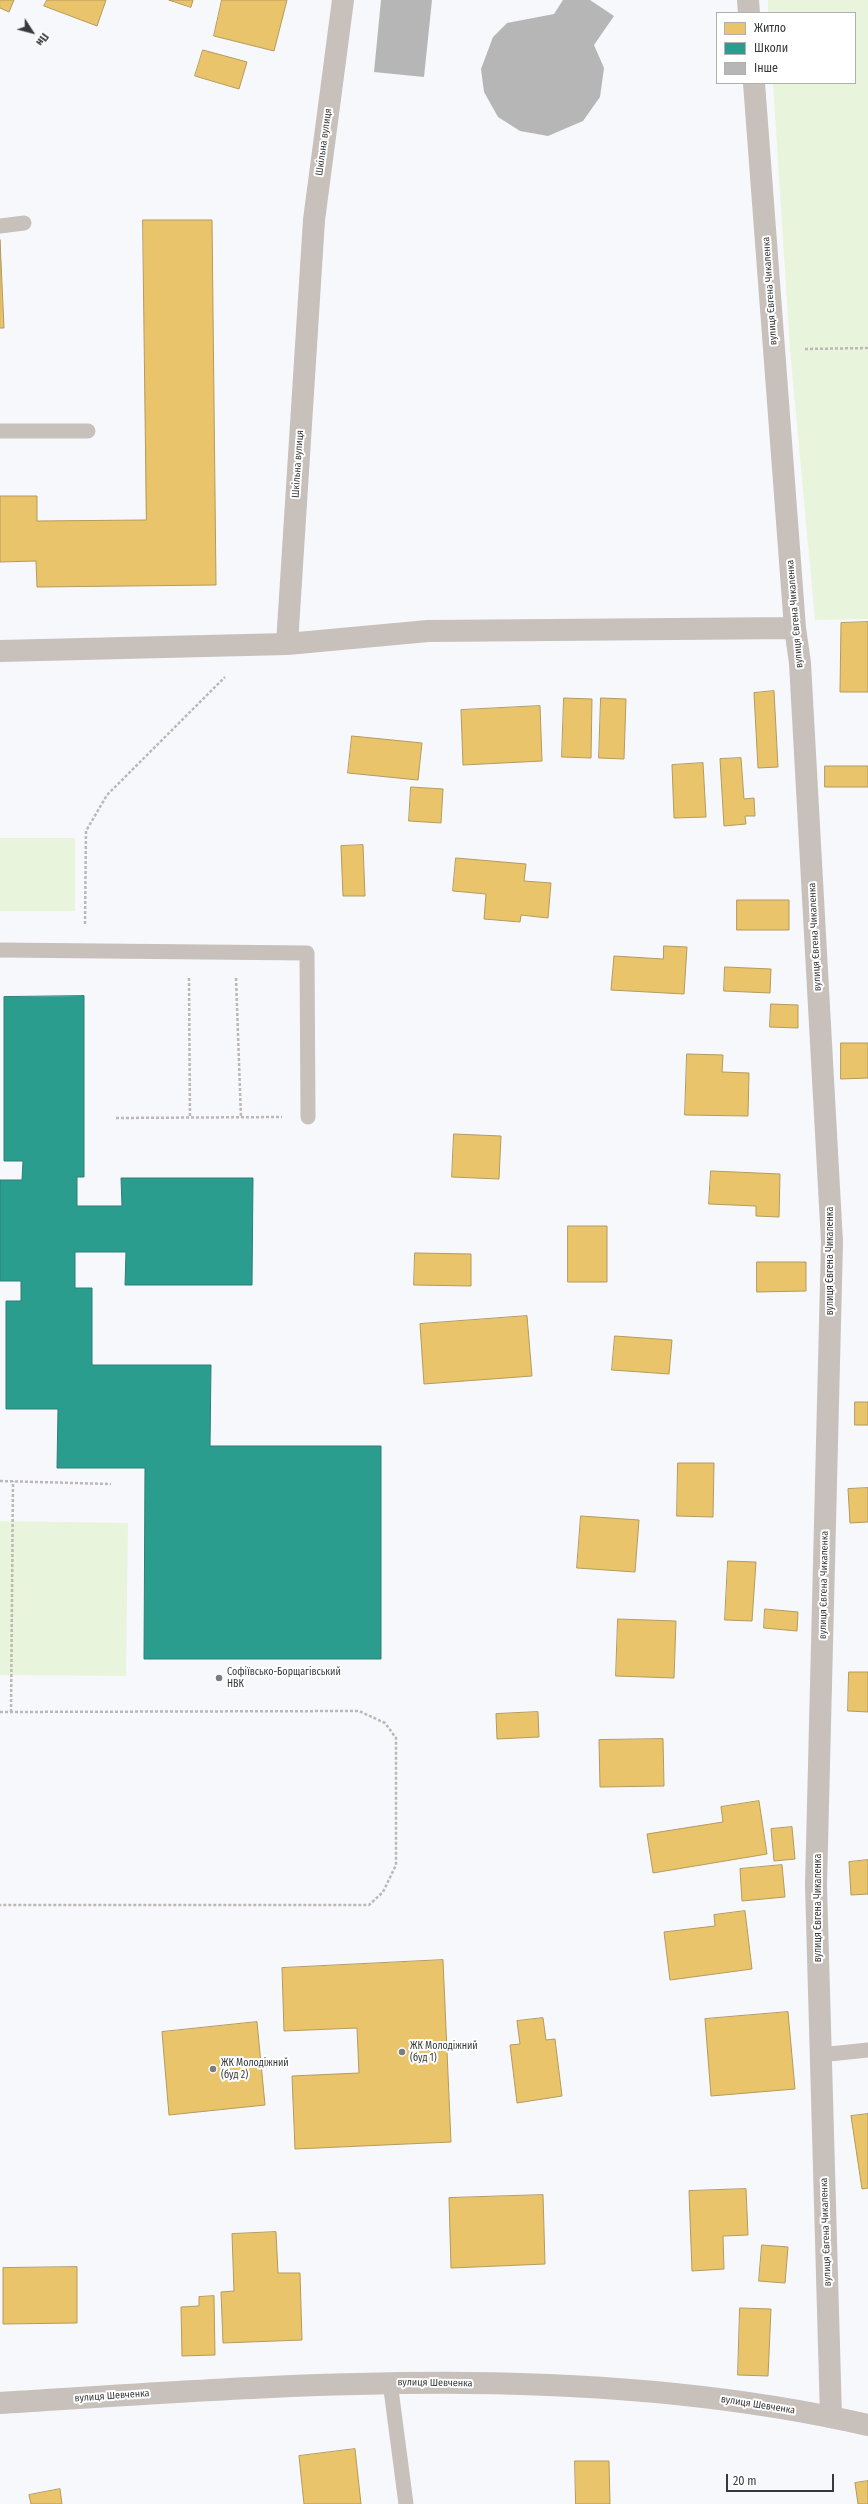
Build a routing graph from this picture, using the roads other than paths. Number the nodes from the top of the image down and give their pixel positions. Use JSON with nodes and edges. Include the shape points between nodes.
{"nodes":[{"id":1,"x":343,"y":0,"type":"edge"},
{"id":2,"x":748,"y":0,"type":"edge"},
{"id":3,"x":749,"y":12,"type":"edge"},
{"id":4,"x":754,"y":84,"type":"edge"},
{"id":5,"x":24,"y":223,"type":"dead end"},
{"id":6,"x":0,"y":226,"type":"edge"},
{"id":7,"x":0,"y":431,"type":"edge"},
{"id":8,"x":88,"y":431,"type":"dead end"},
{"id":9,"x":795,"y":628,"type":"junction"},
{"id":10,"x":287,"y":644,"type":"junction"},
{"id":11,"x":0,"y":651,"type":"edge"},
{"id":12,"x":0,"y":950,"type":"edge"},
{"id":13,"x":308,"y":1117,"type":"road end"},
{"id":14,"x":868,"y":2050,"type":"edge"},
{"id":15,"x":820,"y":2055,"type":"junction"},
{"id":16,"x":390,"y":2382,"type":"junction"},
{"id":17,"x":0,"y":2403,"type":"edge"},
{"id":18,"x":832,"y":2417,"type":"junction"},
{"id":19,"x":868,"y":2425,"type":"edge"},
{"id":20,"x":406,"y":2504,"type":"edge"}],
"edges":[{"from":1,"to":10,"type":"street","name":"Шкільна вулиця","via":[[314,220]]},
{"from":2,"to":3,"type":"street"},
{"from":4,"to":9,"type":"street","name":"вулиця Євгена Чикаленка"},
{"from":5,"to":6,"type":"lane"},
{"from":7,"to":8,"type":"lane"},
{"from":9,"to":10,"type":"street","via":[[428,631]]},
{"from":9,"to":15,"type":"street","name":"вулиця Євгена Чикаленка","via":[[800,671],[832,1242],[816,1877]]},
{"from":10,"to":11,"type":"street"},
{"from":12,"to":13,"type":"lane","via":[[307,953]]},
{"from":14,"to":15,"type":"lane"},
{"from":15,"to":18,"type":"street","name":"вулиця Євгена Чикаленка"},
{"from":16,"to":17,"type":"street","name":"вулиця Шевченка"},
{"from":16,"to":18,"type":"street","name":"вулиця Шевченка","via":[[679,2393]]},
{"from":16,"to":20,"type":"lane"},
{"from":18,"to":19,"type":"street","name":"вулиця Шевченка"}]}
